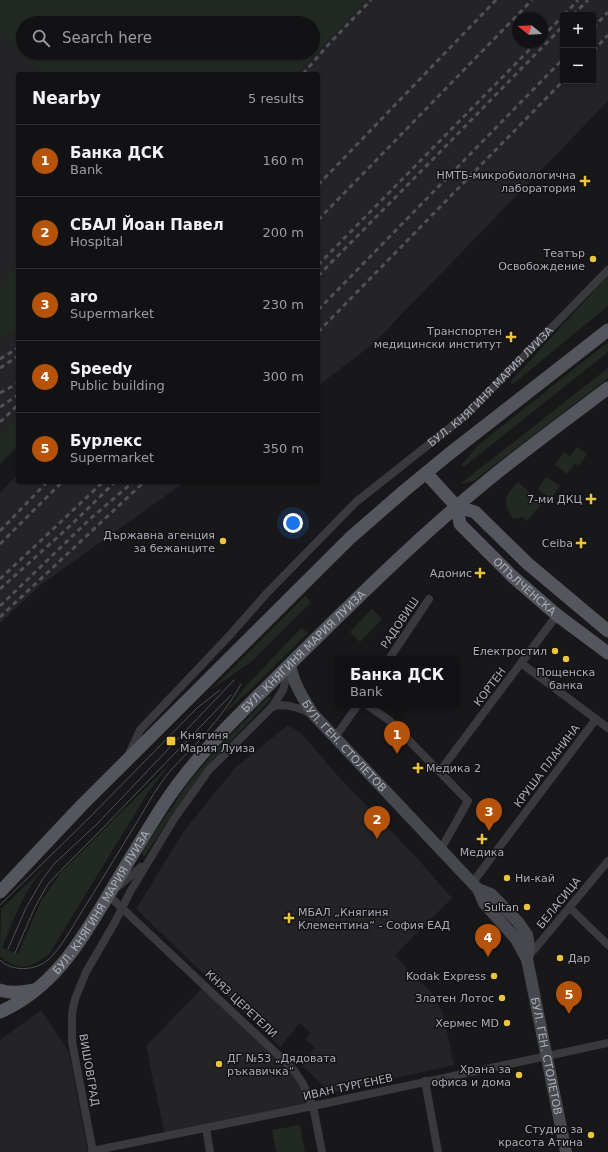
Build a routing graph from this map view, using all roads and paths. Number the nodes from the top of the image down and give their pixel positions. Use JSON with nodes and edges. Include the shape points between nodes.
{"nodes":[{"id":1,"x":608,"y":270,"type":"edge"},
{"id":2,"x":608,"y":330,"type":"edge"},
{"id":3,"x":608,"y":388,"type":"edge"},
{"id":4,"x":426,"y":473,"type":"junction"},
{"id":5,"x":457,"y":507,"type":"junction"},
{"id":6,"x":429,"y":599,"type":"dead end"},
{"id":7,"x":557,"y":615,"type":"junction"},
{"id":8,"x":608,"y":631,"type":"edge"},
{"id":9,"x":608,"y":653,"type":"edge"},
{"id":10,"x":391,"y":656,"type":"edge"},
{"id":11,"x":521,"y":663,"type":"junction"},
{"id":12,"x":290,"y":664,"type":"junction"},
{"id":13,"x":272,"y":707,"type":"junction"},
{"id":14,"x":356,"y":708,"type":"edge"},
{"id":15,"x":371,"y":708,"type":"edge"},
{"id":16,"x":313,"y":714,"type":"junction"},
{"id":17,"x":596,"y":719,"type":"junction"},
{"id":18,"x":608,"y":728,"type":"edge"},
{"id":19,"x":335,"y":737,"type":"junction"},
{"id":20,"x":127,"y":760,"type":"junction"},
{"id":21,"x":440,"y":771,"type":"junction"},
{"id":22,"x":441,"y":849,"type":"junction"},
{"id":23,"x":608,"y":861,"type":"edge"},
{"id":24,"x":147,"y":862,"type":"junction"},
{"id":25,"x":476,"y":885,"type":"junction"},
{"id":26,"x":0,"y":892,"type":"edge"},
{"id":27,"x":108,"y":895,"type":"junction"},
{"id":28,"x":122,"y":907,"type":"junction"},
{"id":29,"x":570,"y":908,"type":"junction"},
{"id":30,"x":608,"y":945,"type":"edge"},
{"id":31,"x":527,"y":959,"type":"junction"},
{"id":32,"x":38,"y":989,"type":"junction"},
{"id":33,"x":0,"y":990,"type":"edge"},
{"id":34,"x":0,"y":1012,"type":"edge"},
{"id":35,"x":608,"y":1043,"type":"edge"},
{"id":36,"x":548,"y":1056,"type":"junction"},
{"id":37,"x":425,"y":1081,"type":"junction"},
{"id":38,"x":313,"y":1106,"type":"junction"},
{"id":39,"x":206,"y":1128,"type":"junction"},
{"id":40,"x":93,"y":1152,"type":"edge"},
{"id":41,"x":210,"y":1152,"type":"edge"},
{"id":42,"x":322,"y":1152,"type":"edge"},
{"id":43,"x":438,"y":1152,"type":"edge"},
{"id":44,"x":566,"y":1152,"type":"edge"}],
"edges":[{"from":1,"to":20,"type":"street","name":"БУЛ. КНЯГИНЯ МАРИЯ ЛУИЗА","via":[[466,415],[356,502],[267,593],[140,730]]},
{"from":2,"to":4,"type":"main road","name":"БУЛ. КНЯГИНЯ МАРИЯ ЛУИЗА"},
{"from":3,"to":5,"type":"main road","name":"БУЛ. КНЯГИНЯ МАРИЯ ЛУИЗА"},
{"from":4,"to":5,"type":"main road","name":"ОПЪЛЧЕНСКА"},
{"from":4,"to":20,"type":"main road","name":"БУЛ. КНЯГИНЯ МАРИЯ ЛУИЗА","via":[[345,543]]},
{"from":5,"to":7,"type":"main road","name":"ОПЪЛЧЕНСКА","via":[[460,524],[512,576]]},
{"from":5,"to":8,"type":"main road","name":"ОПЪЛЧЕНСКА","via":[[475,512],[527,563]]},
{"from":5,"to":12,"type":"main road","name":"БУЛ. КНЯГИНЯ МАРИЯ ЛУИЗА","via":[[374,582]]},
{"from":6,"to":10,"type":"street","name":"РАДОВИШ"},
{"from":7,"to":9,"type":"main road","name":"ОПЪЛЧЕНСКА"},
{"from":7,"to":11,"type":"street","name":"КОРТЕН"},
{"from":11,"to":17,"type":"street"},
{"from":11,"to":21,"type":"street","name":"КОРТЕН"},
{"from":12,"to":13,"type":"street","via":[[284,690]]},
{"from":12,"to":16,"type":"street","name":"БУЛ. ГЕН. СТОЛЕТОВ","via":[[297,688]]},
{"from":12,"to":27,"type":"main road","name":"БУЛ. КНЯГИНЯ МАРИЯ ЛУИЗА","via":[[226,728],[182,778]]},
{"from":13,"to":16,"type":"street","via":[[288,705]]},
{"from":13,"to":24,"type":"street","via":[[209,770]]},
{"from":14,"to":19,"type":"street"},
{"from":15,"to":21,"type":"street","via":[[392,722]]},
{"from":16,"to":19,"type":"street","name":"БУЛ. ГЕН. СТОЛЕТОВ"},
{"from":17,"to":18,"type":"street"},
{"from":17,"to":25,"type":"street","name":"КРУША ПЛАНИНА"},
{"from":19,"to":22,"type":"street","name":"БУЛ. ГЕН. СТОЛЕТОВ"},
{"from":20,"to":26,"type":"main road","name":"БУЛ. КНЯГИНЯ МАРИЯ ЛУИЗА"},
{"from":21,"to":22,"type":"street","via":[[468,801]]},
{"from":22,"to":25,"type":"street","name":"БУЛ. ГЕН. СТОЛЕТОВ"},
{"from":23,"to":29,"type":"street","name":"БЕЛАСИЦА"},
{"from":24,"to":27,"type":"street"},
{"from":24,"to":28,"type":"street","name":"ВИШОВГРАД"},
{"from":25,"to":31,"type":"street","name":"БУЛ. ГЕН. СТОЛЕТОВ","via":[[491,894],[527,935]]},
{"from":27,"to":28,"type":"street","name":"КНЯЗ ЦЕРЕТЕЛИ"},
{"from":27,"to":32,"type":"main road","name":"БУЛ. КНЯГИНЯ МАРИЯ ЛУИЗА","via":[[85,934],[49,980]]},
{"from":28,"to":38,"type":"street","name":"КНЯЗ ЦЕРЕТЕЛИ","via":[[293,1069]]},
{"from":28,"to":40,"type":"street","name":"ВИШОВГРАД","via":[[86,972],[72,1013],[72,1042]]},
{"from":29,"to":30,"type":"street"},
{"from":29,"to":31,"type":"street","name":"БЕЛАСИЦА"},
{"from":31,"to":36,"type":"street","name":"БУЛ. ГЕН. СТОЛЕТОВ"},
{"from":32,"to":33,"type":"main road","via":[[18,993]]},
{"from":32,"to":34,"type":"main road","name":"БУЛ. КНЯГИНЯ МАРИЯ ЛУИЗА"},
{"from":35,"to":36,"type":"street","name":"ИВАН ТУРГЕНЕВ"},
{"from":36,"to":37,"type":"street","name":"ИВАН ТУРГЕНЕВ"},
{"from":36,"to":44,"type":"street","name":"БУЛ. ГЕН. СТОЛЕТОВ"},
{"from":37,"to":38,"type":"street","name":"ИВАН ТУРГЕНЕВ"},
{"from":37,"to":43,"type":"street"},
{"from":38,"to":39,"type":"street","name":"ИВАН ТУРГЕНЕВ"},
{"from":38,"to":42,"type":"street","name":"КНЯЗ ЦЕРЕТЕЛИ"},
{"from":39,"to":40,"type":"street","name":"ИВАН ТУРГЕНЕВ"},
{"from":39,"to":41,"type":"street"}]}
